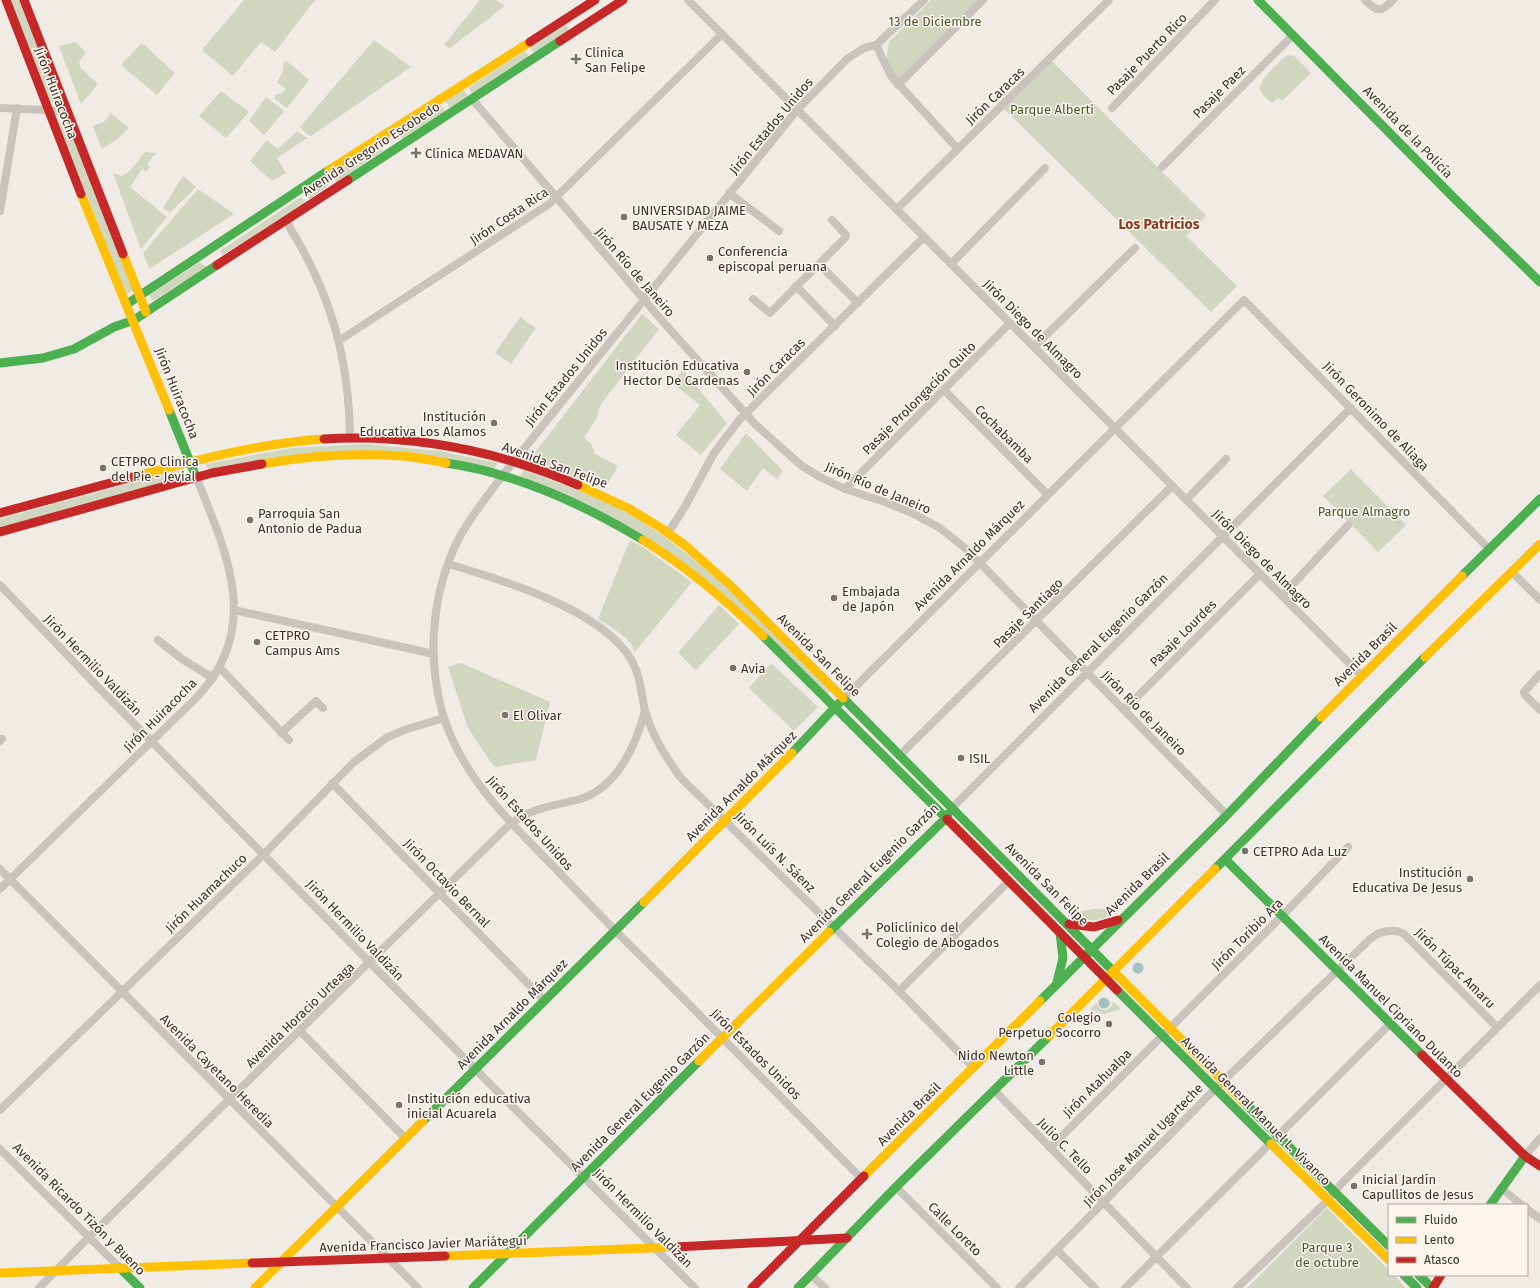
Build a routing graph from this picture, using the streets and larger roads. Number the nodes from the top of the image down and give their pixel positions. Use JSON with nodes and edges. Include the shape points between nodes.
{"nodes":[{"id":1,"x":6,"y":0,"type":"edge"},
{"id":2,"x":24,"y":0,"type":"edge"},
{"id":3,"x":595,"y":0,"type":"edge"},
{"id":4,"x":623,"y":0,"type":"edge"},
{"id":5,"x":688,"y":0,"type":"edge"},
{"id":6,"x":924,"y":0,"type":"edge"},
{"id":7,"x":983,"y":0,"type":"edge"},
{"id":8,"x":1109,"y":0,"type":"edge"},
{"id":9,"x":1215,"y":0,"type":"edge"},
{"id":10,"x":1258,"y":0,"type":"edge"},
{"id":11,"x":1365,"y":0,"type":"edge"},
{"id":12,"x":1393,"y":0,"type":"edge"},
{"id":13,"x":580,"y":10,"type":"junction"},
{"id":14,"x":587,"y":23,"type":"junction"},
{"id":15,"x":722,"y":34,"type":"junction"},
{"id":16,"x":1293,"y":34,"type":"junction"},
{"id":17,"x":876,"y":45,"type":"junction"},
{"id":18,"x":898,"y":85,"type":"junction"},
{"id":19,"x":472,"y":99,"type":"junction"},
{"id":20,"x":0,"y":108,"type":"edge"},
{"id":21,"x":16,"y":108,"type":"junction"},
{"id":22,"x":1112,"y":108,"type":"dead end"},
{"id":23,"x":48,"y":109,"type":"junction"},
{"id":24,"x":797,"y":110,"type":"junction"},
{"id":25,"x":68,"y":111,"type":"junction"},
{"id":26,"x":384,"y":136,"type":"junction"},
{"id":27,"x":371,"y":144,"type":"junction"},
{"id":28,"x":958,"y":149,"type":"junction"},
{"id":29,"x":393,"y":150,"type":"junction"},
{"id":30,"x":380,"y":159,"type":"junction"},
{"id":31,"x":1162,"y":167,"type":"dead end"},
{"id":32,"x":1045,"y":168,"type":"dead end"},
{"id":33,"x":729,"y":193,"type":"junction"},
{"id":34,"x":558,"y":197,"type":"junction"},
{"id":35,"x":897,"y":209,"type":"junction"},
{"id":36,"x":0,"y":211,"type":"edge"},
{"id":37,"x":285,"y":220,"type":"junction"},
{"id":38,"x":832,"y":220,"type":"dead end"},
{"id":39,"x":115,"y":229,"type":"junction"},
{"id":40,"x":779,"y":231,"type":"dead end"},
{"id":41,"x":99,"y":236,"type":"junction"},
{"id":42,"x":924,"y":237,"type":"junction"},
{"id":43,"x":1135,"y":248,"type":"dead end"},
{"id":44,"x":819,"y":264,"type":"junction"},
{"id":45,"x":951,"y":264,"type":"junction"},
{"id":46,"x":1540,"y":282,"type":"edge"},
{"id":47,"x":796,"y":286,"type":"junction"},
{"id":48,"x":141,"y":296,"type":"junction"},
{"id":49,"x":753,"y":299,"type":"dead end"},
{"id":50,"x":644,"y":300,"type":"junction"},
{"id":51,"x":1244,"y":300,"type":"joint"},
{"id":52,"x":858,"y":303,"type":"junction"},
{"id":53,"x":127,"y":304,"type":"junction"},
{"id":54,"x":146,"y":312,"type":"junction"},
{"id":55,"x":134,"y":320,"type":"junction"},
{"id":56,"x":1010,"y":323,"type":"junction"},
{"id":57,"x":835,"y":326,"type":"junction"},
{"id":58,"x":340,"y":340,"type":"junction"},
{"id":59,"x":1034,"y":347,"type":"junction"},
{"id":60,"x":0,"y":363,"type":"edge"},
{"id":61,"x":944,"y":390,"type":"junction"},
{"id":62,"x":1351,"y":408,"type":"junction"},
{"id":63,"x":746,"y":414,"type":"junction"},
{"id":64,"x":1115,"y":428,"type":"junction"},
{"id":65,"x":350,"y":438,"type":"junction"},
{"id":66,"x":1226,"y":458,"type":"dead end"},
{"id":67,"x":190,"y":461,"type":"junction"},
{"id":68,"x":514,"y":461,"type":"junction"},
{"id":69,"x":502,"y":476,"type":"junction"},
{"id":70,"x":196,"y":477,"type":"junction"},
{"id":71,"x":1172,"y":486,"type":"junction"},
{"id":72,"x":844,"y":489,"type":"junction"},
{"id":73,"x":1048,"y":495,"type":"junction"},
{"id":74,"x":1540,"y":499,"type":"edge"},
{"id":75,"x":1186,"y":500,"type":"junction"},
{"id":76,"x":0,"y":513,"type":"edge"},
{"id":77,"x":1348,"y":525,"type":"dead end"},
{"id":78,"x":0,"y":532,"type":"edge"},
{"id":79,"x":668,"y":533,"type":"junction"},
{"id":80,"x":1223,"y":536,"type":"junction"},
{"id":81,"x":1540,"y":544,"type":"edge"},
{"id":82,"x":1490,"y":550,"type":"junction"},
{"id":83,"x":980,"y":562,"type":"junction"},
{"id":84,"x":448,"y":564,"type":"junction"},
{"id":85,"x":1512,"y":572,"type":"junction"},
{"id":86,"x":1260,"y":574,"type":"junction"},
{"id":87,"x":0,"y":585,"type":"edge"},
{"id":88,"x":1282,"y":596,"type":"junction"},
{"id":89,"x":1540,"y":600,"type":"edge"},
{"id":90,"x":234,"y":610,"type":"junction"},
{"id":91,"x":1036,"y":621,"type":"junction"},
{"id":92,"x":158,"y":640,"type":"dead end"},
{"id":93,"x":434,"y":654,"type":"junction"},
{"id":94,"x":220,"y":668,"type":"junction"},
{"id":95,"x":1087,"y":672,"type":"junction"},
{"id":96,"x":1540,"y":674,"type":"edge"},
{"id":97,"x":1361,"y":675,"type":"junction"},
{"id":98,"x":214,"y":678,"type":"junction"},
{"id":99,"x":844,"y":698,"type":"junction"},
{"id":100,"x":323,"y":708,"type":"dead end"},
{"id":101,"x":835,"y":708,"type":"junction"},
{"id":102,"x":1124,"y":710,"type":"junction"},
{"id":103,"x":1540,"y":710,"type":"edge"},
{"id":104,"x":645,"y":711,"type":"junction"},
{"id":105,"x":444,"y":718,"type":"junction"},
{"id":106,"x":281,"y":733,"type":"junction"},
{"id":107,"x":289,"y":740,"type":"dead end"},
{"id":108,"x":152,"y":742,"type":"junction"},
{"id":109,"x":899,"y":756,"type":"junction"},
{"id":110,"x":332,"y":783,"type":"junction"},
{"id":111,"x":952,"y":808,"type":"junction"},
{"id":112,"x":1227,"y":815,"type":"junction"},
{"id":113,"x":945,"y":819,"type":"junction"},
{"id":114,"x":726,"y":820,"type":"junction"},
{"id":115,"x":511,"y":823,"type":"junction"},
{"id":116,"x":1348,"y":847,"type":"dead end"},
{"id":117,"x":264,"y":854,"type":"junction"},
{"id":118,"x":1226,"y":860,"type":"junction"},
{"id":119,"x":0,"y":869,"type":"edge"},
{"id":120,"x":10,"y":880,"type":"junction"},
{"id":121,"x":1008,"y":882,"type":"junction"},
{"id":122,"x":0,"y":889,"type":"edge"},
{"id":123,"x":440,"y":894,"type":"junction"},
{"id":124,"x":1124,"y":916,"type":"junction"},
{"id":125,"x":1282,"y":916,"type":"junction"},
{"id":126,"x":1069,"y":924,"type":"junction"},
{"id":127,"x":834,"y":926,"type":"junction"},
{"id":128,"x":615,"y":930,"type":"junction"},
{"id":129,"x":1060,"y":933,"type":"junction"},
{"id":130,"x":1092,"y":948,"type":"junction"},
{"id":131,"x":1083,"y":956,"type":"junction"},
{"id":132,"x":370,"y":963,"type":"junction"},
{"id":133,"x":1336,"y":970,"type":"junction"},
{"id":134,"x":1115,"y":971,"type":"junction"},
{"id":135,"x":1106,"y":980,"type":"junction"},
{"id":136,"x":1540,"y":985,"type":"edge"},
{"id":137,"x":1055,"y":986,"type":"junction"},
{"id":138,"x":899,"y":991,"type":"junction"},
{"id":139,"x":121,"y":992,"type":"junction"},
{"id":140,"x":544,"y":1000,"type":"junction"},
{"id":141,"x":1390,"y":1024,"type":"junction"},
{"id":142,"x":1170,"y":1027,"type":"junction"},
{"id":143,"x":1497,"y":1027,"type":"junction"},
{"id":144,"x":300,"y":1031,"type":"junction"},
{"id":145,"x":1162,"y":1036,"type":"junction"},
{"id":146,"x":722,"y":1037,"type":"junction"},
{"id":147,"x":974,"y":1068,"type":"junction"},
{"id":148,"x":475,"y":1069,"type":"junction"},
{"id":149,"x":1445,"y":1078,"type":"junction"},
{"id":150,"x":1224,"y":1081,"type":"junction"},
{"id":151,"x":1215,"y":1089,"type":"junction"},
{"id":152,"x":994,"y":1090,"type":"junction"},
{"id":153,"x":230,"y":1100,"type":"junction"},
{"id":154,"x":0,"y":1110,"type":"edge"},
{"id":155,"x":1278,"y":1136,"type":"junction"},
{"id":156,"x":405,"y":1138,"type":"junction"},
{"id":157,"x":1539,"y":1141,"type":"edge"},
{"id":158,"x":1270,"y":1143,"type":"junction"},
{"id":159,"x":1050,"y":1148,"type":"junction"},
{"id":160,"x":0,"y":1149,"type":"edge"},
{"id":161,"x":1525,"y":1156,"type":"junction"},
{"id":162,"x":1540,"y":1166,"type":"edge"},
{"id":163,"x":584,"y":1176,"type":"junction"},
{"id":164,"x":862,"y":1179,"type":"junction"},
{"id":165,"x":896,"y":1187,"type":"junction"},
{"id":166,"x":1502,"y":1189,"type":"junction"},
{"id":167,"x":1335,"y":1192,"type":"junction"},
{"id":168,"x":1327,"y":1200,"type":"junction"},
{"id":169,"x":1104,"y":1203,"type":"junction"},
{"id":170,"x":1491,"y":1204,"type":"edge"},
{"id":171,"x":1521,"y":1204,"type":"edge"},
{"id":172,"x":336,"y":1207,"type":"junction"},
{"id":173,"x":1528,"y":1210,"type":"edge"},
{"id":174,"x":1540,"y":1219,"type":"edge"},
{"id":175,"x":88,"y":1238,"type":"junction"},
{"id":176,"x":847,"y":1238,"type":"junction"},
{"id":177,"x":799,"y":1241,"type":"junction"},
{"id":178,"x":1388,"y":1245,"type":"edge"},
{"id":179,"x":657,"y":1248,"type":"junction"},
{"id":180,"x":1057,"y":1250,"type":"junction"},
{"id":181,"x":508,"y":1253,"type":"junction"},
{"id":182,"x":1157,"y":1257,"type":"junction"},
{"id":183,"x":389,"y":1258,"type":"junction"},
{"id":184,"x":1388,"y":1259,"type":"edge"},
{"id":185,"x":281,"y":1262,"type":"junction"},
{"id":186,"x":120,"y":1268,"type":"junction"},
{"id":187,"x":56,"y":1271,"type":"junction"},
{"id":188,"x":0,"y":1273,"type":"edge"},
{"id":189,"x":811,"y":1275,"type":"junction"},
{"id":190,"x":1405,"y":1276,"type":"edge"},
{"id":191,"x":1420,"y":1276,"type":"edge"},
{"id":192,"x":1440,"y":1276,"type":"edge"},
{"id":193,"x":39,"y":1288,"type":"edge"},
{"id":194,"x":140,"y":1288,"type":"edge"},
{"id":195,"x":255,"y":1288,"type":"edge"},
{"id":196,"x":418,"y":1288,"type":"edge"},
{"id":197,"x":473,"y":1288,"type":"edge"},
{"id":198,"x":695,"y":1288,"type":"edge"},
{"id":199,"x":752,"y":1288,"type":"edge"},
{"id":200,"x":798,"y":1288,"type":"edge"},
{"id":201,"x":825,"y":1288,"type":"edge"},
{"id":202,"x":997,"y":1288,"type":"edge"},
{"id":203,"x":1019,"y":1288,"type":"edge"},
{"id":204,"x":1095,"y":1288,"type":"edge"},
{"id":205,"x":1125,"y":1288,"type":"edge"},
{"id":206,"x":1187,"y":1288,"type":"edge"},
{"id":207,"x":1236,"y":1288,"type":"edge"},
{"id":208,"x":1417,"y":1288,"type":"edge"},
{"id":209,"x":1432,"y":1288,"type":"edge"}],
"edges":[{"from":1,"to":23,"type":"street","name":"Jirón Huiracocha"},
{"from":2,"to":25,"type":"street","name":"Jirón Huiracocha"},
{"from":3,"to":13,"type":"street","name":"Avenida Gregorio Escobedo"},
{"from":4,"to":14,"type":"street","name":"Avenida Gregorio Escobedo"},
{"from":5,"to":15,"type":"street","name":"Jirón Diego de Almagro"},
{"from":6,"to":17,"type":"street","name":"Jirón Estados Unidos"},
{"from":7,"to":18,"type":"street"},
{"from":8,"to":28,"type":"street","name":"Jirón Caracas"},
{"from":9,"to":22,"type":"street","name":"Pasaje Puerto Rico"},
{"from":10,"to":16,"type":"street","name":"Avenida de la Policía"},
{"from":11,"to":12,"type":"street","via":[[1380,10]]},
{"from":13,"to":14,"type":"street"},
{"from":13,"to":26,"type":"street","name":"Avenida Gregorio Escobedo"},
{"from":14,"to":19,"type":"street","name":"Avenida Gregorio Escobedo"},
{"from":15,"to":24,"type":"street","name":"Jirón Diego de Almagro"},
{"from":15,"to":34,"type":"street","name":"Jirón Costa Rica"},
{"from":16,"to":31,"type":"street","name":"Pasaje Paez"},
{"from":16,"to":46,"type":"street","name":"Avenida de la Policía"},
{"from":17,"to":18,"type":"street","via":[[886,70]]},
{"from":17,"to":24,"type":"street","name":"Jirón Estados Unidos","via":[[864,48],[847,59]]},
{"from":18,"to":28,"type":"street"},
{"from":19,"to":29,"type":"street","name":"Avenida Gregorio Escobedo"},
{"from":19,"to":34,"type":"street","name":"Jirón Río de Janeiro"},
{"from":20,"to":21,"type":"street"},
{"from":21,"to":23,"type":"street"},
{"from":21,"to":36,"type":"street"},
{"from":23,"to":25,"type":"street"},
{"from":23,"to":41,"type":"street","name":"Jirón Huiracocha"},
{"from":24,"to":33,"type":"street","name":"Jirón Estados Unidos"},
{"from":24,"to":35,"type":"street","name":"Jirón Diego de Almagro"},
{"from":25,"to":39,"type":"street","name":"Jirón Huiracocha"},
{"from":26,"to":27,"type":"street","name":"Avenida Gregorio Escobedo"},
{"from":26,"to":29,"type":"street","via":[[385,146]]},
{"from":27,"to":30,"type":"street","via":[[378,145],[381,150]]},
{"from":27,"to":48,"type":"street","name":"Avenida Gregorio Escobedo"},
{"from":28,"to":35,"type":"street","name":"Jirón Caracas"},
{"from":29,"to":30,"type":"street","name":"Avenida Gregorio Escobedo"},
{"from":30,"to":37,"type":"street","name":"Avenida Gregorio Escobedo"},
{"from":32,"to":45,"type":"street"},
{"from":33,"to":40,"type":"street"},
{"from":33,"to":50,"type":"street","name":"Jirón Estados Unidos"},
{"from":34,"to":50,"type":"street","name":"Jirón Río de Janeiro"},
{"from":34,"to":58,"type":"street","name":"Jirón Costa Rica"},
{"from":35,"to":42,"type":"street","name":"Jirón Diego de Almagro"},
{"from":37,"to":54,"type":"street","name":"Avenida Gregorio Escobedo"},
{"from":37,"to":58,"type":"street","via":[[320,284]]},
{"from":38,"to":44,"type":"street","via":[[846,236]]},
{"from":39,"to":41,"type":"street"},
{"from":39,"to":48,"type":"street","name":"Jirón Huiracocha"},
{"from":41,"to":53,"type":"street","name":"Jirón Huiracocha"},
{"from":42,"to":45,"type":"street","name":"Jirón Diego de Almagro"},
{"from":42,"to":52,"type":"street","name":"Jirón Caracas"},
{"from":43,"to":59,"type":"street"},
{"from":44,"to":47,"type":"street"},
{"from":44,"to":52,"type":"street"},
{"from":45,"to":56,"type":"street","name":"Jirón Diego de Almagro"},
{"from":47,"to":49,"type":"street","via":[[770,313]]},
{"from":47,"to":57,"type":"street"},
{"from":48,"to":53,"type":"street","name":"Avenida Gregorio Escobedo"},
{"from":48,"to":54,"type":"street","name":"Jirón Huiracocha"},
{"from":50,"to":63,"type":"street","name":"Jirón Río de Janeiro"},
{"from":50,"to":68,"type":"street","name":"Jirón Estados Unidos"},
{"from":51,"to":62,"type":"street","name":"Jirón Geronimo de Aliaga"},
{"from":51,"to":64,"type":"street","name":"Avenida Arnaldo Márquez"},
{"from":52,"to":57,"type":"street","name":"Jirón Caracas"},
{"from":53,"to":55,"type":"street","name":"Jirón Huiracocha"},
{"from":54,"to":55,"type":"street","name":"Avenida Gregorio Escobedo"},
{"from":55,"to":60,"type":"street","name":"Avenida Gregorio Escobedo","via":[[121,322],[66,352],[38,360]]},
{"from":55,"to":67,"type":"street","name":"Jirón Huiracocha"},
{"from":56,"to":59,"type":"street","name":"Jirón Diego de Almagro"},
{"from":56,"to":61,"type":"street","name":"Pasaje Prolongación Quito"},
{"from":57,"to":63,"type":"street","name":"Jirón Caracas"},
{"from":58,"to":65,"type":"street","via":[[347,379]]},
{"from":59,"to":64,"type":"street","name":"Jirón Diego de Almagro"},
{"from":61,"to":72,"type":"street","name":"Pasaje Prolongación Quito"},
{"from":61,"to":73,"type":"street","name":"Cochabamba"},
{"from":62,"to":80,"type":"street","name":"Avenida General Eugenio Garzón"},
{"from":62,"to":82,"type":"street","name":"Jirón Geronimo de Aliaga"},
{"from":63,"to":72,"type":"street","name":"Jirón Río de Janeiro","via":[[802,466]]},
{"from":63,"to":79,"type":"street","name":"Jirón Caracas","via":[[714,453]]},
{"from":64,"to":71,"type":"street","name":"Jirón Diego de Almagro"},
{"from":64,"to":73,"type":"street","name":"Avenida Arnaldo Márquez"},
{"from":65,"to":67,"type":"street","name":"Avenida San Felipe","via":[[272,444]]},
{"from":65,"to":68,"type":"street","name":"Avenida San Felipe","via":[[426,444]]},
{"from":66,"to":75,"type":"street"},
{"from":67,"to":70,"type":"street","name":"Jirón Huiracocha"},
{"from":67,"to":76,"type":"street","name":"Avenida San Felipe"},
{"from":68,"to":69,"type":"street","name":"Jirón Estados Unidos"},
{"from":68,"to":79,"type":"street","name":"Avenida San Felipe","via":[[593,490]]},
{"from":69,"to":70,"type":"street","name":"Avenida San Felipe","via":[[444,462],[401,456],[346,455],[248,465]]},
{"from":69,"to":84,"type":"street","name":"Jirón Estados Unidos","via":[[471,518]]},
{"from":69,"to":101,"type":"street","name":"Avenida San Felipe","via":[[588,509],[675,560],[735,609]]},
{"from":70,"to":78,"type":"street","name":"Avenida San Felipe"},
{"from":70,"to":90,"type":"street","name":"Jirón Huiracocha","via":[[227,557],[234,590]]},
{"from":71,"to":75,"type":"street","name":"Jirón Diego de Almagro"},
{"from":71,"to":91,"type":"street","name":"Pasaje Santiago"},
{"from":72,"to":83,"type":"street","name":"Jirón Río de Janeiro","via":[[885,502],[940,528]]},
{"from":73,"to":83,"type":"street","name":"Avenida Arnaldo Márquez"},
{"from":74,"to":82,"type":"street","name":"Avenida Brasil"},
{"from":75,"to":80,"type":"street","name":"Jirón Diego de Almagro"},
{"from":77,"to":88,"type":"street"},
{"from":79,"to":99,"type":"street","name":"Avenida San Felipe","via":[[718,574]]},
{"from":80,"to":86,"type":"street","name":"Jirón Diego de Almagro"},
{"from":80,"to":95,"type":"street","name":"Avenida General Eugenio Garzón"},
{"from":81,"to":85,"type":"street"},
{"from":82,"to":97,"type":"street","name":"Avenida Brasil"},
{"from":83,"to":91,"type":"street","name":"Jirón Río de Janeiro"},
{"from":83,"to":99,"type":"street","name":"Avenida Arnaldo Márquez"},
{"from":84,"to":93,"type":"street","name":"Jirón Estados Unidos","via":[[436,611],[433,632]]},
{"from":84,"to":104,"type":"street","name":"Jirón Luís N. Sáenz","via":[[515,584],[567,608],[612,637],[630,657],[636,669]]},
{"from":85,"to":89,"type":"street"},
{"from":85,"to":118,"type":"street","via":[[1386,696]]},
{"from":86,"to":88,"type":"street","name":"Jirón Diego de Almagro"},
{"from":86,"to":102,"type":"street","name":"Pasaje Lourdes"},
{"from":87,"to":108,"type":"street","name":"Jirón Hermilio Valdizán"},
{"from":88,"to":97,"type":"street","name":"Jirón Diego de Almagro"},
{"from":90,"to":93,"type":"street"},
{"from":90,"to":94,"type":"street","name":"Jirón Huiracocha","via":[[228,649]]},
{"from":91,"to":95,"type":"street","name":"Jirón Río de Janeiro"},
{"from":91,"to":109,"type":"street","name":"Pasaje Santiago"},
{"from":92,"to":98,"type":"street","via":[[182,659]]},
{"from":93,"to":105,"type":"street","name":"Jirón Estados Unidos","via":[[435,677]]},
{"from":94,"to":98,"type":"street","name":"Jirón Huiracocha"},
{"from":94,"to":106,"type":"street"},
{"from":95,"to":102,"type":"street","name":"Jirón Río de Janeiro"},
{"from":95,"to":111,"type":"street","name":"Avenida General Eugenio Garzón"},
{"from":96,"to":103,"type":"street","via":[[1524,692]]},
{"from":97,"to":112,"type":"street","name":"Avenida Brasil"},
{"from":98,"to":108,"type":"street","name":"Jirón Huiracocha"},
{"from":99,"to":101,"type":"street","name":"Avenida Arnaldo Márquez"},
{"from":99,"to":109,"type":"street","name":"Avenida San Felipe"},
{"from":100,"to":106,"type":"street","via":[[316,701]]},
{"from":101,"to":113,"type":"street","name":"Avenida San Felipe"},
{"from":101,"to":114,"type":"street","name":"Avenida Arnaldo Márquez"},
{"from":102,"to":112,"type":"street","name":"Jirón Río de Janeiro"},
{"from":104,"to":114,"type":"street","name":"Jirón Luís N. Sáenz","via":[[654,735],[672,766],[681,778]]},
{"from":104,"to":115,"type":"street","name":"Avenida Horacio Urteaga","via":[[639,733],[622,766],[598,790],[582,798],[541,807]]},
{"from":105,"to":110,"type":"street","name":"Jirón Huamachuco","via":[[386,738],[354,762]]},
{"from":105,"to":115,"type":"street","name":"Jirón Estados Unidos","via":[[450,736],[468,769]]},
{"from":106,"to":107,"type":"street"},
{"from":108,"to":117,"type":"street","name":"Jirón Hermilio Valdizán"},
{"from":108,"to":120,"type":"street","name":"Jirón Huiracocha"},
{"from":109,"to":111,"type":"street","name":"Avenida San Felipe"},
{"from":110,"to":117,"type":"street","name":"Jirón Huamachuco"},
{"from":110,"to":123,"type":"street","name":"Jirón Octavio Bernal"},
{"from":111,"to":113,"type":"street","name":"Avenida General Eugenio Garzón"},
{"from":111,"to":126,"type":"street","name":"Avenida San Felipe"},
{"from":112,"to":124,"type":"street","name":"Avenida Brasil"},
{"from":113,"to":121,"type":"street","name":"Avenida San Felipe"},
{"from":113,"to":127,"type":"street","name":"Avenida General Eugenio Garzón"},
{"from":114,"to":127,"type":"street","name":"Jirón Luís N. Sáenz"},
{"from":114,"to":128,"type":"street","name":"Avenida Arnaldo Márquez"},
{"from":115,"to":123,"type":"street","name":"Avenida Horacio Urteaga"},
{"from":115,"to":128,"type":"street","name":"Jirón Estados Unidos"},
{"from":116,"to":125,"type":"street","name":"Jirón Toribio Ara"},
{"from":117,"to":132,"type":"street","name":"Jirón Hermilio Valdizán"},
{"from":117,"to":139,"type":"street","name":"Jirón Huamachuco"},
{"from":118,"to":125,"type":"street","name":"Avenida Manuel Cipriano Dulanto"},
{"from":118,"to":134,"type":"street"},
{"from":119,"to":120,"type":"street","name":"Avenida Cayetano Heredia"},
{"from":120,"to":122,"type":"street","name":"Jirón Huiracocha"},
{"from":120,"to":139,"type":"street","name":"Avenida Cayetano Heredia"},
{"from":121,"to":129,"type":"street","name":"Avenida San Felipe"},
{"from":121,"to":138,"type":"street"},
{"from":123,"to":132,"type":"street","name":"Avenida Horacio Urteaga"},
{"from":123,"to":140,"type":"street","name":"Jirón Octavio Bernal"},
{"from":124,"to":126,"type":"street","via":[[1097,927]]},
{"from":124,"to":130,"type":"street","name":"Avenida Brasil"},
{"from":125,"to":133,"type":"street","name":"Avenida Manuel Cipriano Dulanto"},
{"from":125,"to":142,"type":"street","name":"Jirón Toribio Ara"},
{"from":126,"to":130,"type":"street","name":"Avenida San Felipe"},
{"from":127,"to":138,"type":"street","name":"Jirón Luís N. Sáenz"},
{"from":127,"to":146,"type":"street","name":"Avenida General Eugenio Garzón"},
{"from":128,"to":140,"type":"street","name":"Avenida Arnaldo Márquez"},
{"from":128,"to":146,"type":"street","name":"Jirón Estados Unidos"},
{"from":129,"to":131,"type":"street","name":"Avenida San Felipe"},
{"from":129,"to":137,"type":"street","via":[[1063,960]]},
{"from":130,"to":131,"type":"street","name":"Avenida Brasil"},
{"from":130,"to":134,"type":"street","name":"Avenida San Felipe"},
{"from":131,"to":135,"type":"street","name":"Avenida San Felipe"},
{"from":131,"to":137,"type":"street","name":"Avenida Brasil"},
{"from":132,"to":144,"type":"street","name":"Avenida Horacio Urteaga"},
{"from":132,"to":148,"type":"street","name":"Jirón Hermilio Valdizán"},
{"from":133,"to":141,"type":"street","name":"Avenida Manuel Cipriano Dulanto"},
{"from":133,"to":143,"type":"street","name":"Jirón Túpac Amaru","via":[[1379,933],[1397,931],[1410,939]]},
{"from":133,"to":150,"type":"street","name":"Jirón Jose Manuel Ugarteche"},
{"from":134,"to":135,"type":"street"},
{"from":134,"to":142,"type":"street","name":"Avenida General Manuel L. Vivanco"},
{"from":135,"to":145,"type":"street","name":"Avenida General Manuel L. Vivanco"},
{"from":135,"to":152,"type":"street"},
{"from":136,"to":143,"type":"street"},
{"from":137,"to":147,"type":"street","name":"Avenida Brasil"},
{"from":138,"to":147,"type":"street","name":"Jirón Luís N. Sáenz"},
{"from":139,"to":153,"type":"street","name":"Avenida Cayetano Heredia"},
{"from":139,"to":154,"type":"street","name":"Jirón Huamachuco"},
{"from":140,"to":148,"type":"street","name":"Avenida Arnaldo Márquez"},
{"from":141,"to":149,"type":"street","name":"Avenida Manuel Cipriano Dulanto"},
{"from":141,"to":155,"type":"street"},
{"from":142,"to":145,"type":"street","name":"Jirón Toribio Ara"},
{"from":142,"to":150,"type":"street","name":"Avenida General Manuel L. Vivanco"},
{"from":143,"to":149,"type":"street"},
{"from":144,"to":153,"type":"street","name":"Avenida Horacio Urteaga"},
{"from":144,"to":156,"type":"street"},
{"from":145,"to":151,"type":"street","name":"Avenida General Manuel L. Vivanco"},
{"from":145,"to":159,"type":"street","name":"Jirón Atahualpa"},
{"from":146,"to":163,"type":"street","name":"Avenida General Eugenio Garzón"},
{"from":146,"to":164,"type":"street","name":"Jirón Estados Unidos"},
{"from":147,"to":164,"type":"street","name":"Avenida Brasil"},
{"from":148,"to":156,"type":"street","name":"Avenida Arnaldo Márquez"},
{"from":148,"to":163,"type":"street","name":"Jirón Hermilio Valdizán"},
{"from":149,"to":161,"type":"street","name":"Avenida Manuel Cipriano Dulanto"},
{"from":149,"to":167,"type":"street"},
{"from":150,"to":151,"type":"street","name":"Jirón Jose Manuel Ugarteche"},
{"from":150,"to":155,"type":"street","name":"Avenida General Manuel L. Vivanco"},
{"from":151,"to":158,"type":"street","name":"Avenida General Manuel L. Vivanco"},
{"from":151,"to":169,"type":"street","name":"Jirón Jose Manuel Ugarteche"},
{"from":152,"to":159,"type":"street","name":"Julio C. Tello"},
{"from":152,"to":165,"type":"street"},
{"from":153,"to":172,"type":"street","name":"Avenida Cayetano Heredia"},
{"from":153,"to":175,"type":"street","name":"Avenida Horacio Urteaga"},
{"from":155,"to":158,"type":"street"},
{"from":155,"to":167,"type":"street","name":"Avenida General Manuel L. Vivanco"},
{"from":156,"to":172,"type":"street","name":"Avenida Arnaldo Márquez"},
{"from":157,"to":161,"type":"street"},
{"from":158,"to":168,"type":"street","name":"Avenida General Manuel L. Vivanco"},
{"from":158,"to":182,"type":"street"},
{"from":159,"to":169,"type":"street","name":"Julio C. Tello"},
{"from":160,"to":175,"type":"street","name":"Avenida Ricardo Tizón y Bueno"},
{"from":161,"to":162,"type":"street","name":"Avenida Manuel Cipriano Dulanto"},
{"from":161,"to":166,"type":"street"},
{"from":163,"to":179,"type":"street","name":"Jirón Hermilio Valdizán"},
{"from":163,"to":181,"type":"street","name":"Avenida General Eugenio Garzón"},
{"from":164,"to":177,"type":"street","name":"Avenida Brasil"},
{"from":165,"to":176,"type":"street"},
{"from":165,"to":202,"type":"street","name":"Calle Loreto"},
{"from":166,"to":170,"type":"street"},
{"from":166,"to":171,"type":"street"},
{"from":167,"to":168,"type":"street"},
{"from":167,"to":178,"type":"street","name":"Avenida General Manuel L. Vivanco"},
{"from":168,"to":184,"type":"street","name":"Avenida General Manuel L. Vivanco"},
{"from":168,"to":207,"type":"street"},
{"from":169,"to":180,"type":"street","name":"Jirón Jose Manuel Ugarteche"},
{"from":169,"to":182,"type":"street","name":"Julio C. Tello"},
{"from":172,"to":183,"type":"street","name":"Avenida Cayetano Heredia"},
{"from":172,"to":185,"type":"street","name":"Avenida Arnaldo Márquez"},
{"from":173,"to":174,"type":"street"},
{"from":175,"to":186,"type":"street","name":"Avenida Ricardo Tizón y Bueno"},
{"from":175,"to":187,"type":"street","name":"Avenida Horacio Urteaga"},
{"from":176,"to":177,"type":"street","name":"Avenida Francisco Javier Mariátegui"},
{"from":176,"to":189,"type":"street"},
{"from":177,"to":179,"type":"street","name":"Avenida Francisco Javier Mariátegui"},
{"from":177,"to":199,"type":"street","name":"Avenida Brasil"},
{"from":179,"to":181,"type":"street","name":"Avenida Francisco Javier Mariátegui"},
{"from":179,"to":198,"type":"street","name":"Jirón Hermilio Valdizán"},
{"from":180,"to":203,"type":"street","name":"Jirón Jose Manuel Ugarteche"},
{"from":180,"to":204,"type":"street"},
{"from":181,"to":183,"type":"street","name":"Avenida Francisco Javier Mariátegui"},
{"from":181,"to":197,"type":"street","name":"Avenida General Eugenio Garzón"},
{"from":182,"to":205,"type":"street"},
{"from":182,"to":206,"type":"street","name":"Julio C. Tello"},
{"from":183,"to":185,"type":"street","name":"Avenida Francisco Javier Mariátegui"},
{"from":183,"to":196,"type":"street","name":"Avenida Cayetano Heredia"},
{"from":185,"to":186,"type":"street","name":"Avenida Francisco Javier Mariátegui"},
{"from":185,"to":195,"type":"street","name":"Avenida Arnaldo Márquez"},
{"from":186,"to":187,"type":"street","name":"Avenida Francisco Javier Mariátegui"},
{"from":186,"to":194,"type":"street","name":"Avenida Ricardo Tizón y Bueno"},
{"from":187,"to":188,"type":"street","name":"Avenida Francisco Javier Mariátegui"},
{"from":187,"to":193,"type":"street","name":"Avenida Horacio Urteaga"},
{"from":189,"to":200,"type":"street"},
{"from":189,"to":201,"type":"street"},
{"from":190,"to":208,"type":"street"},
{"from":191,"to":209,"type":"street"},
{"from":192,"to":209,"type":"street"}]}
